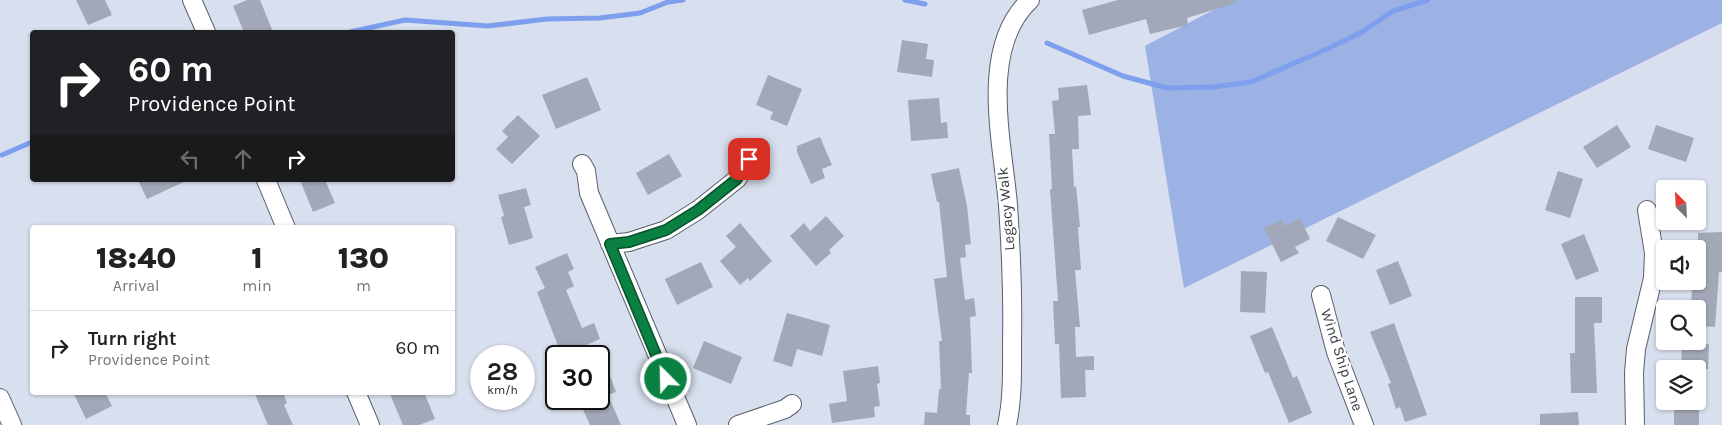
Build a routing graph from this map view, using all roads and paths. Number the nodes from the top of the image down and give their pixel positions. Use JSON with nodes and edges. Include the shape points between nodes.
{"nodes":[{"id":1,"x":192,"y":0,"type":"edge"},
{"id":2,"x":1030,"y":0,"type":"edge"},
{"id":3,"x":205,"y":30,"type":"edge"},
{"id":4,"x":749,"y":159,"type":"dead end"},
{"id":5,"x":582,"y":164,"type":"dead end"},
{"id":6,"x":267,"y":182,"type":"edge"},
{"id":7,"x":1647,"y":210,"type":"dead end"},
{"id":8,"x":285,"y":225,"type":"edge"},
{"id":9,"x":610,"y":244,"type":"junction"},
{"id":10,"x":1321,"y":295,"type":"dead end"},
{"id":11,"x":357,"y":395,"type":"edge"},
{"id":12,"x":0,"y":398,"type":"edge"},
{"id":13,"x":792,"y":404,"type":"dead end"},
{"id":14,"x":12,"y":425,"type":"edge"},
{"id":15,"x":370,"y":425,"type":"edge"},
{"id":16,"x":687,"y":425,"type":"edge"},
{"id":17,"x":738,"y":425,"type":"edge"},
{"id":18,"x":1007,"y":425,"type":"edge"},
{"id":19,"x":1364,"y":425,"type":"edge"},
{"id":20,"x":1635,"y":425,"type":"edge"}],
"edges":[{"from":1,"to":3,"type":"street"},
{"from":2,"to":18,"type":"street","name":"Legacy Walk","via":[[1010,28],[1000,67],[997,100],[1008,203],[1012,296],[1012,401]]},
{"from":4,"to":9,"type":"street","via":[[737,179],[674,225],[629,242]]},
{"from":5,"to":9,"type":"street","via":[[589,193]]},
{"from":6,"to":8,"type":"street"},
{"from":7,"to":20,"type":"street","via":[[1654,253],[1654,278],[1636,349]]},
{"from":9,"to":16,"type":"street"},
{"from":10,"to":19,"type":"street","name":"Wind Ship Lane","via":[[1336,352]]},
{"from":11,"to":15,"type":"street"},
{"from":12,"to":14,"type":"street"},
{"from":13,"to":17,"type":"street"}]}
